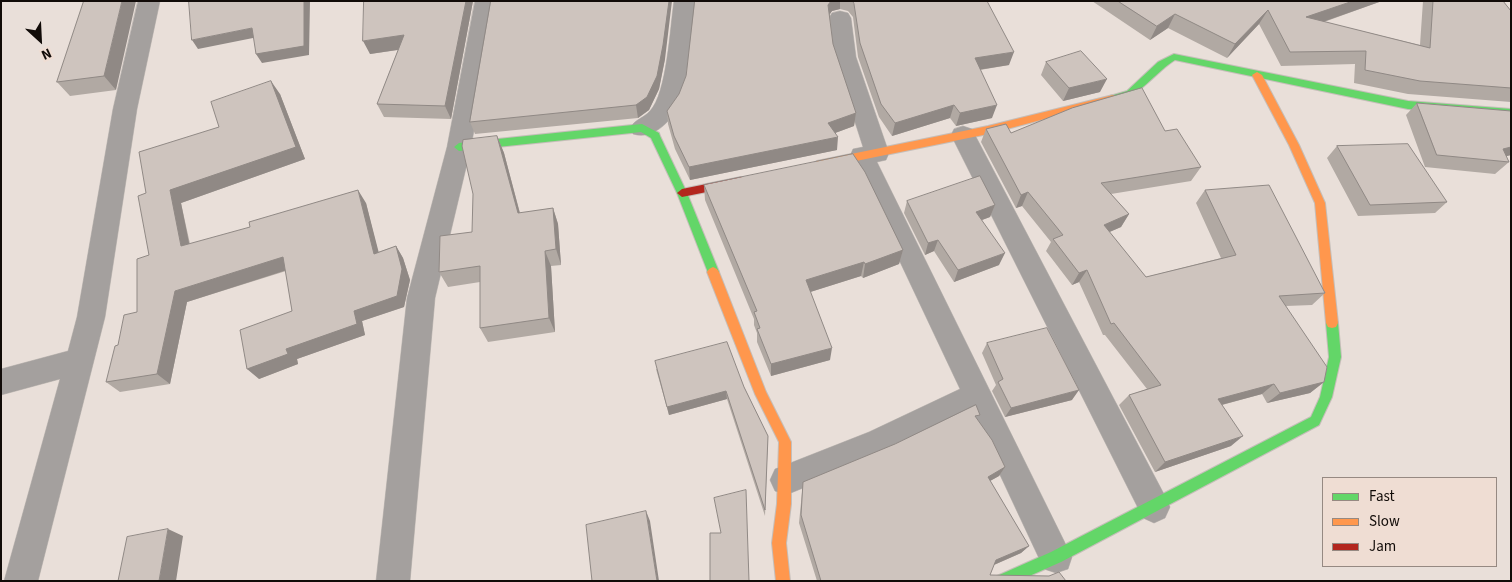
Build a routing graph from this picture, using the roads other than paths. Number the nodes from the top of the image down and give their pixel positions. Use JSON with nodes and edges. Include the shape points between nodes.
{"nodes":[{"id":1,"x":149,"y":1,"type":"edge"},
{"id":2,"x":486,"y":1,"type":"edge"},
{"id":3,"x":685,"y":1,"type":"edge"},
{"id":4,"x":840,"y":18,"type":"dead end"},
{"id":5,"x":1257,"y":75,"type":"junction"},
{"id":6,"x":1511,"y":113,"type":"edge"},
{"id":7,"x":642,"y":128,"type":"junction"},
{"id":8,"x":963,"y":135,"type":"junction"},
{"id":9,"x":459,"y":147,"type":"junction"},
{"id":10,"x":870,"y":154,"type":"junction"},
{"id":11,"x":805,"y":168,"type":"edge"},
{"id":12,"x":748,"y":180,"type":"edge"},
{"id":13,"x":682,"y":193,"type":"junction"},
{"id":14,"x":80,"y":361,"type":"junction"},
{"id":15,"x":1,"y":382,"type":"edge"},
{"id":16,"x":978,"y":395,"type":"junction"},
{"id":17,"x":786,"y":480,"type":"junction"},
{"id":18,"x":1154,"y":506,"type":"junction"},
{"id":19,"x":1056,"y":557,"type":"junction"},
{"id":20,"x":21,"y":581,"type":"edge"},
{"id":21,"x":393,"y":581,"type":"edge"},
{"id":22,"x":783,"y":581,"type":"edge"},
{"id":23,"x":1002,"y":581,"type":"edge"}],
"edges":[{"from":1,"to":14,"type":"street","via":[[125,109],[91,318]]},
{"from":2,"to":9,"type":"street"},
{"from":3,"to":7,"type":"street","via":[[673,90],[659,117]]},
{"from":4,"to":10,"type":"street","via":[[845,57]]},
{"from":5,"to":6,"type":"street","via":[[1408,105]]},
{"from":5,"to":8,"type":"street","via":[[1174,57],[1161,64],[1130,93],[1098,104]]},
{"from":5,"to":18,"type":"street","via":[[1320,203],[1335,357],[1326,397],[1315,421]]},
{"from":7,"to":9,"type":"street"},
{"from":7,"to":13,"type":"street","via":[[655,136]]},
{"from":8,"to":10,"type":"street"},
{"from":8,"to":18,"type":"street"},
{"from":9,"to":21,"type":"street","via":[[421,298]]},
{"from":10,"to":11,"type":"street"},
{"from":10,"to":16,"type":"street"},
{"from":12,"to":13,"type":"street"},
{"from":13,"to":17,"type":"street","via":[[761,394],[785,442]]},
{"from":14,"to":15,"type":"street"},
{"from":14,"to":20,"type":"street"},
{"from":16,"to":17,"type":"street","via":[[880,442]]},
{"from":16,"to":19,"type":"street"},
{"from":17,"to":22,"type":"street","via":[[779,543]]},
{"from":18,"to":19,"type":"street"},
{"from":19,"to":23,"type":"street"}]}
